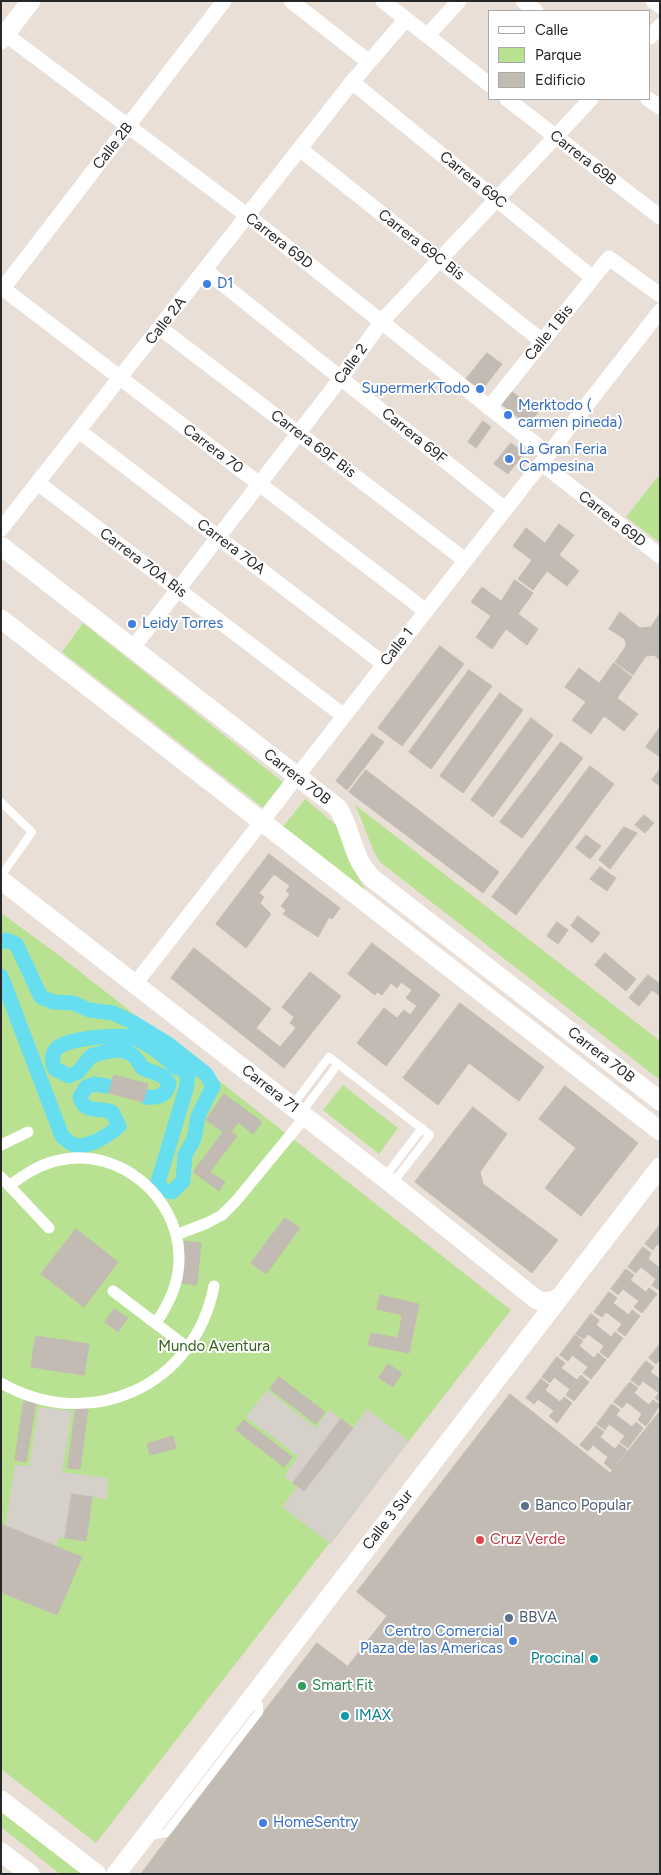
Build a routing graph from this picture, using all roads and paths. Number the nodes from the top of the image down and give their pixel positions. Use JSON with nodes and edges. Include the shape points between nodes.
{"nodes":[{"id":1,"x":31,"y":1,"type":"edge"},
{"id":2,"x":224,"y":1,"type":"edge"},
{"id":3,"x":291,"y":1,"type":"edge"},
{"id":4,"x":383,"y":1,"type":"edge"},
{"id":5,"x":459,"y":1,"type":"edge"},
{"id":6,"x":523,"y":1,"type":"edge"},
{"id":7,"x":653,"y":1,"type":"edge"},
{"id":8,"x":660,"y":6,"type":"edge"},
{"id":9,"x":535,"y":10,"type":"edge"},
{"id":10,"x":406,"y":19,"type":"junction"},
{"id":11,"x":660,"y":26,"type":"edge"},
{"id":12,"x":427,"y":36,"type":"junction"},
{"id":13,"x":651,"y":36,"type":"edge"},
{"id":14,"x":3,"y":37,"type":"edge"},
{"id":15,"x":369,"y":62,"type":"junction"},
{"id":16,"x":352,"y":82,"type":"junction"},
{"id":17,"x":488,"y":83,"type":"edge"},
{"id":18,"x":508,"y":100,"type":"edge"},
{"id":19,"x":590,"y":100,"type":"edge"},
{"id":20,"x":650,"y":100,"type":"edge"},
{"id":21,"x":660,"y":107,"type":"edge"},
{"id":22,"x":128,"y":126,"type":"junction"},
{"id":23,"x":556,"y":136,"type":"junction"},
{"id":24,"x":300,"y":150,"type":"junction"},
{"id":25,"x":497,"y":199,"type":"junction"},
{"id":26,"x":248,"y":216,"type":"junction"},
{"id":27,"x":660,"y":217,"type":"edge"},
{"id":28,"x":440,"y":260,"type":"junction"},
{"id":29,"x":205,"y":270,"type":"junction"},
{"id":30,"x":593,"y":278,"type":"junction"},
{"id":31,"x":2,"y":289,"type":"edge"},
{"id":32,"x":660,"y":295,"type":"edge"},
{"id":33,"x":660,"y":310,"type":"edge"},
{"id":34,"x":382,"y":321,"type":"junction"},
{"id":35,"x":160,"y":328,"type":"junction"},
{"id":36,"x":542,"y":341,"type":"junction"},
{"id":37,"x":120,"y":378,"type":"junction"},
{"id":38,"x":341,"y":378,"type":"junction"},
{"id":39,"x":489,"y":408,"type":"junction"},
{"id":40,"x":78,"y":431,"type":"junction"},
{"id":41,"x":299,"y":433,"type":"junction"},
{"id":42,"x":544,"y":458,"type":"junction"},
{"id":43,"x":38,"y":483,"type":"junction"},
{"id":44,"x":259,"y":484,"type":"junction"},
{"id":45,"x":505,"y":509,"type":"junction"},
{"id":46,"x":1,"y":529,"type":"edge"},
{"id":47,"x":218,"y":537,"type":"junction"},
{"id":48,"x":1,"y":546,"type":"edge"},
{"id":49,"x":660,"y":556,"type":"edge"},
{"id":50,"x":465,"y":560,"type":"junction"},
{"id":51,"x":178,"y":590,"type":"junction"},
{"id":52,"x":426,"y":610,"type":"junction"},
{"id":53,"x":1,"y":619,"type":"edge"},
{"id":54,"x":132,"y":649,"type":"junction"},
{"id":55,"x":384,"y":664,"type":"junction"},
{"id":56,"x":344,"y":716,"type":"junction"},
{"id":57,"x":297,"y":776,"type":"junction"},
{"id":58,"x":1,"y":802,"type":"edge"},
{"id":59,"x":262,"y":821,"type":"junction"},
{"id":60,"x":1,"y":876,"type":"edge"},
{"id":61,"x":1,"y":880,"type":"edge"},
{"id":62,"x":135,"y":984,"type":"junction"},
{"id":63,"x":338,"y":1064,"type":"junction"},
{"id":64,"x":660,"y":1101,"type":"edge"},
{"id":65,"x":299,"y":1112,"type":"junction"},
{"id":66,"x":422,"y":1128,"type":"junction"},
{"id":67,"x":660,"y":1130,"type":"edge"},
{"id":68,"x":28,"y":1132,"type":"dead end"},
{"id":69,"x":1,"y":1145,"type":"edge"},
{"id":70,"x":660,"y":1167,"type":"edge"},
{"id":71,"x":5,"y":1181,"type":"edge"},
{"id":72,"x":388,"y":1181,"type":"junction"},
{"id":73,"x":49,"y":1228,"type":"dead end"},
{"id":74,"x":176,"y":1235,"type":"junction"},
{"id":75,"x":214,"y":1286,"type":"dead end"},
{"id":76,"x":113,"y":1291,"type":"dead end"},
{"id":77,"x":559,"y":1298,"type":"junction"},
{"id":78,"x":536,"y":1300,"type":"junction"},
{"id":79,"x":156,"y":1323,"type":"junction"},
{"id":80,"x":538,"y":1325,"type":"junction"},
{"id":81,"x":188,"y":1348,"type":"junction"},
{"id":82,"x":1,"y":1383,"type":"edge"},
{"id":83,"x":1,"y":1800,"type":"edge"},
{"id":84,"x":1,"y":1852,"type":"edge"},
{"id":85,"x":30,"y":1874,"type":"edge"},
{"id":86,"x":97,"y":1874,"type":"edge"},
{"id":87,"x":116,"y":1874,"type":"edge"}],
"edges":[{"from":1,"to":14,"type":"street"},
{"from":2,"to":22,"type":"street","name":"Calle 2B"},
{"from":3,"to":15,"type":"street"},
{"from":4,"to":10,"type":"street"},
{"from":5,"to":12,"type":"street"},
{"from":6,"to":9,"type":"street"},
{"from":7,"to":8,"type":"street"},
{"from":10,"to":12,"type":"street"},
{"from":10,"to":15,"type":"street","name":"Calle 2A"},
{"from":11,"to":13,"type":"street"},
{"from":12,"to":17,"type":"street"},
{"from":14,"to":22,"type":"street","name":"Carrera 69D"},
{"from":15,"to":16,"type":"street","name":"Calle 2A"},
{"from":16,"to":24,"type":"street","name":"Calle 2A"},
{"from":16,"to":25,"type":"street","name":"Carrera 69C"},
{"from":18,"to":23,"type":"street","name":"Carrera 69B"},
{"from":19,"to":23,"type":"street","name":"Calle 2"},
{"from":20,"to":21,"type":"street"},
{"from":22,"to":26,"type":"street","name":"Carrera 69D"},
{"from":22,"to":31,"type":"street","name":"Calle 2B"},
{"from":23,"to":25,"type":"street","name":"Calle 2"},
{"from":23,"to":27,"type":"street","name":"Carrera 69B"},
{"from":24,"to":26,"type":"street","name":"Calle 2A"},
{"from":24,"to":28,"type":"street","name":"Carrera 69C Bis"},
{"from":25,"to":28,"type":"street","name":"Calle 2"},
{"from":25,"to":30,"type":"street","name":"Carrera 69C"},
{"from":26,"to":29,"type":"street","name":"Calle 2A"},
{"from":26,"to":34,"type":"street","name":"Carrera 69D"},
{"from":28,"to":34,"type":"street","name":"Calle 2"},
{"from":28,"to":36,"type":"street","name":"Carrera 69C Bis"},
{"from":29,"to":35,"type":"street","name":"Calle 2A"},
{"from":29,"to":38,"type":"street","name":"Carrera 69F"},
{"from":30,"to":32,"type":"street","name":"Calle 1 Bis","via":[[609,258]]},
{"from":30,"to":36,"type":"street","name":"Calle 1 Bis"},
{"from":31,"to":37,"type":"street","name":"Carrera 70"},
{"from":33,"to":42,"type":"street","name":"Calle 1"},
{"from":34,"to":38,"type":"street","name":"Calle 2"},
{"from":34,"to":39,"type":"street","name":"Carrera 69D"},
{"from":35,"to":37,"type":"street","name":"Calle 2A"},
{"from":35,"to":41,"type":"street","name":"Carrera 69F Bis"},
{"from":36,"to":39,"type":"street","name":"Calle 1 Bis"},
{"from":37,"to":40,"type":"street","name":"Calle 2A"},
{"from":37,"to":44,"type":"street","name":"Carrera 70"},
{"from":38,"to":41,"type":"street","name":"Calle 2"},
{"from":38,"to":45,"type":"street","name":"Carrera 69F"},
{"from":39,"to":42,"type":"street","name":"Carrera 69D"},
{"from":40,"to":43,"type":"street","name":"Calle 2A"},
{"from":40,"to":47,"type":"street","name":"Carrera 70A"},
{"from":41,"to":44,"type":"street","name":"Calle 2"},
{"from":41,"to":50,"type":"street","name":"Carrera 69F Bis"},
{"from":42,"to":45,"type":"street","name":"Calle 1"},
{"from":42,"to":49,"type":"street","name":"Carrera 69D"},
{"from":43,"to":46,"type":"street","name":"Calle 2A"},
{"from":43,"to":51,"type":"street","name":"Carrera 70A Bis"},
{"from":44,"to":47,"type":"street","name":"Calle 2"},
{"from":44,"to":52,"type":"street","name":"Carrera 70"},
{"from":45,"to":50,"type":"street","name":"Calle 1"},
{"from":47,"to":51,"type":"street","name":"Calle 2"},
{"from":47,"to":55,"type":"street","name":"Carrera 70A"},
{"from":48,"to":54,"type":"street","name":"Carrera 70B"},
{"from":50,"to":52,"type":"street","name":"Calle 1"},
{"from":51,"to":54,"type":"street","name":"Calle 2"},
{"from":51,"to":56,"type":"street","name":"Carrera 70A Bis"},
{"from":52,"to":55,"type":"street","name":"Calle 1"},
{"from":53,"to":59,"type":"street","name":"Carrera 70B"},
{"from":54,"to":57,"type":"street","name":"Carrera 70B"},
{"from":55,"to":56,"type":"street","name":"Calle 1"},
{"from":56,"to":57,"type":"street","name":"Calle 1"},
{"from":57,"to":59,"type":"street","name":"Calle 1"},
{"from":57,"to":64,"type":"street","name":"Carrera 70B","via":[[338,808],[345,820],[355,857],[372,878]]},
{"from":58,"to":60,"type":"lane","via":[[32,832]]},
{"from":59,"to":62,"type":"street","name":"Calle 1"},
{"from":59,"to":67,"type":"street","name":"Carrera 70B"},
{"from":61,"to":62,"type":"street","name":"Carrera 71"},
{"from":62,"to":65,"type":"street","name":"Carrera 71"},
{"from":63,"to":65,"type":"lane"},
{"from":63,"to":65,"type":"lane","via":[[329,1057]]},
{"from":63,"to":66,"type":"lane"},
{"from":65,"to":72,"type":"street","name":"Carrera 71"},
{"from":65,"to":74,"type":"street","via":[[236,1201],[222,1215]]},
{"from":66,"to":72,"type":"lane"},
{"from":66,"to":72,"type":"lane","via":[[430,1135]]},
{"from":68,"to":69,"type":"street"},
{"from":70,"to":77,"type":"street","name":"Calle 3 Sur"},
{"from":71,"to":73,"type":"street"},
{"from":71,"to":74,"type":"street","via":[[61,1160],[79,1158],[114,1165],[145,1183],[157,1196]]},
{"from":72,"to":78,"type":"street","name":"Carrera 71"},
{"from":74,"to":79,"type":"street","via":[[179,1256],[176,1284]]},
{"from":75,"to":81,"type":"street","via":[[202,1325]]},
{"from":76,"to":79,"type":"street"},
{"from":77,"to":78,"type":"street","via":[[547,1302]]},
{"from":77,"to":80,"type":"street","name":"Calle 3 Sur"},
{"from":78,"to":80,"type":"street","via":[[540,1310]]},
{"from":79,"to":81,"type":"street"},
{"from":80,"to":87,"type":"street","name":"Calle 3 Sur"},
{"from":81,"to":82,"type":"street","via":[[146,1386],[101,1402],[52,1403]]},
{"from":83,"to":86,"type":"street"},
{"from":84,"to":85,"type":"street"}]}
